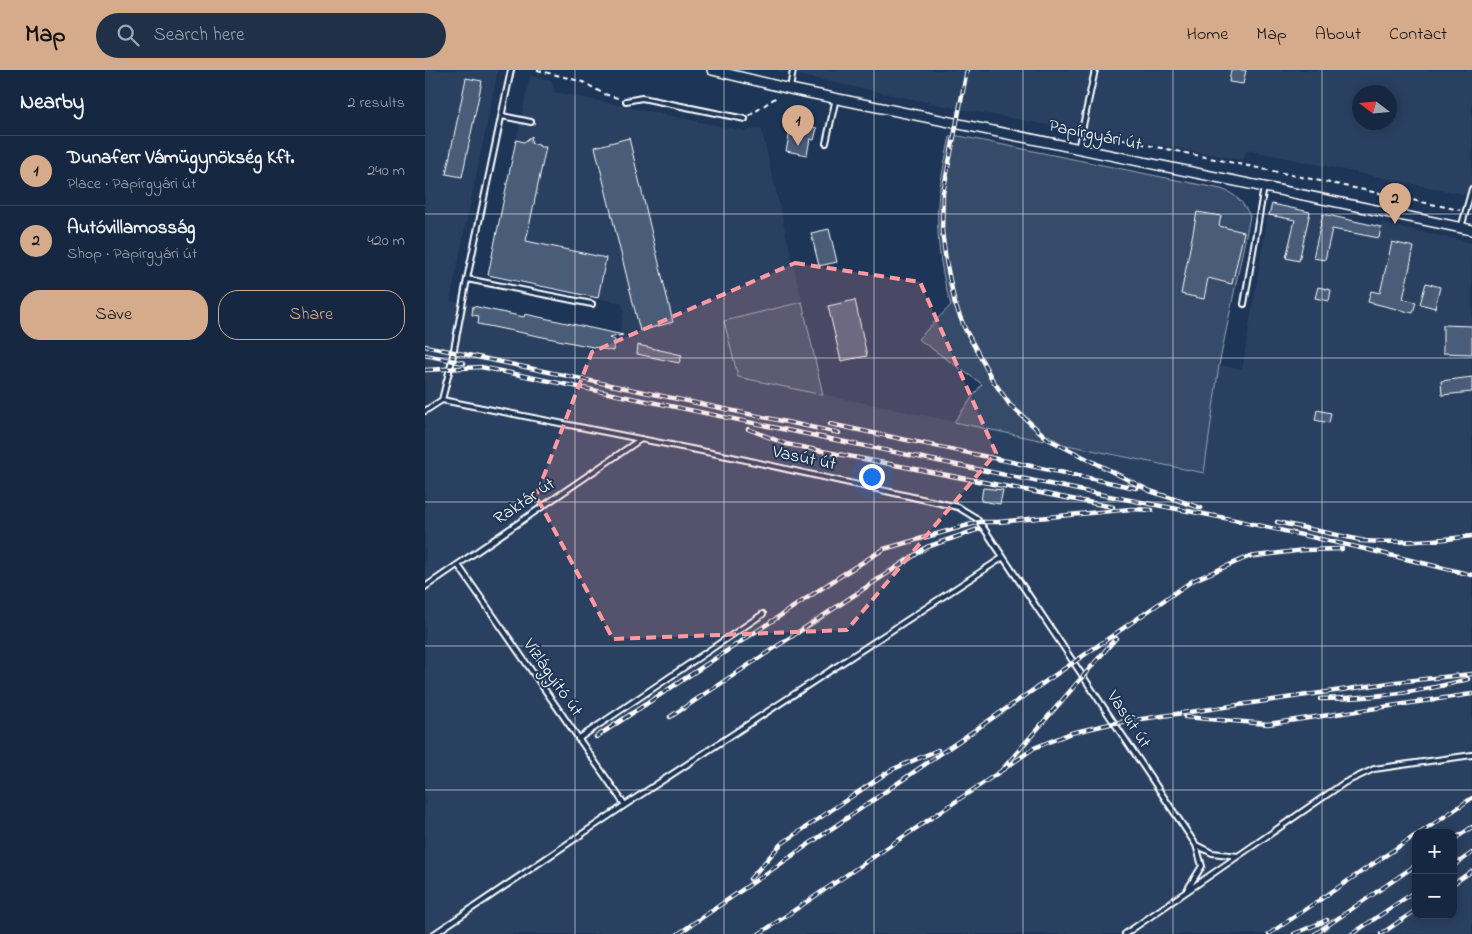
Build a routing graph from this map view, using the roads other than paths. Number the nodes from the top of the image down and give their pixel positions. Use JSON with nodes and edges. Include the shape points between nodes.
{"nodes":[{"id":1,"x":511,"y":70,"type":"edge"},
{"id":2,"x":712,"y":70,"type":"edge"},
{"id":3,"x":793,"y":70,"type":"edge"},
{"id":4,"x":1095,"y":70,"type":"edge"},
{"id":5,"x":790,"y":89,"type":"junction"},
{"id":6,"x":835,"y":98,"type":"junction"},
{"id":7,"x":626,"y":101,"type":"road end"},
{"id":8,"x":502,"y":116,"type":"junction"},
{"id":9,"x":745,"y":119,"type":"road end"},
{"id":10,"x":531,"y":122,"type":"dead end"},
{"id":11,"x":826,"y":144,"type":"dead end"},
{"id":12,"x":1078,"y":149,"type":"junction"},
{"id":13,"x":1264,"y":187,"type":"junction"},
{"id":14,"x":1472,"y":189,"type":"edge"},
{"id":15,"x":1461,"y":228,"type":"junction"},
{"id":16,"x":1472,"y":230,"type":"edge"},
{"id":17,"x":467,"y":279,"type":"junction"},
{"id":18,"x":592,"y":304,"type":"dead end"},
{"id":19,"x":1244,"y":304,"type":"dead end"},
{"id":20,"x":442,"y":400,"type":"junction"},
{"id":21,"x":425,"y":411,"type":"edge"},
{"id":22,"x":641,"y":439,"type":"junction"},
{"id":23,"x":1002,"y":558,"type":"junction"},
{"id":24,"x":458,"y":565,"type":"junction"},
{"id":25,"x":425,"y":588,"type":"edge"},
{"id":26,"x":763,"y":614,"type":"dead end"},
{"id":27,"x":578,"y":739,"type":"junction"},
{"id":28,"x":1472,"y":755,"type":"edge"},
{"id":29,"x":625,"y":805,"type":"junction"},
{"id":30,"x":1196,"y":845,"type":"junction"},
{"id":31,"x":1237,"y":856,"type":"junction"},
{"id":32,"x":1186,"y":892,"type":"junction"},
{"id":33,"x":435,"y":934,"type":"edge"},
{"id":34,"x":1125,"y":934,"type":"edge"}],
"edges":[{"from":1,"to":8,"type":"lane"},
{"from":2,"to":5,"type":"street","name":"Papírgyári út"},
{"from":3,"to":5,"type":"lane"},
{"from":4,"to":12,"type":"lane"},
{"from":5,"to":6,"type":"street","name":"Papírgyári út"},
{"from":6,"to":11,"type":"lane"},
{"from":6,"to":12,"type":"street","name":"Papírgyári út"},
{"from":7,"to":9,"type":"lane","via":[[642,98]]},
{"from":8,"to":10,"type":"lane"},
{"from":8,"to":17,"type":"lane"},
{"from":12,"to":13,"type":"street","name":"Papírgyári út"},
{"from":13,"to":15,"type":"street","name":"Papírgyári út"},
{"from":13,"to":19,"type":"lane"},
{"from":14,"to":15,"type":"lane"},
{"from":15,"to":16,"type":"street","name":"Papírgyári út"},
{"from":17,"to":18,"type":"lane"},
{"from":17,"to":20,"type":"lane"},
{"from":20,"to":21,"type":"lane"},
{"from":20,"to":22,"type":"lane","name":"Vasút út"},
{"from":22,"to":23,"type":"lane","name":"Vasút út","via":[[958,507],[976,518]]},
{"from":22,"to":24,"type":"lane","name":"Raktár út"},
{"from":23,"to":29,"type":"lane"},
{"from":23,"to":30,"type":"lane","name":"Vasút út"},
{"from":24,"to":25,"type":"lane","name":"Raktár út"},
{"from":24,"to":27,"type":"lane","name":"Vízlágyító út"},
{"from":26,"to":27,"type":"lane"},
{"from":27,"to":29,"type":"lane","name":"Vízlágyító út"},
{"from":28,"to":31,"type":"lane","via":[[1374,769],[1344,782]]},
{"from":29,"to":33,"type":"lane"},
{"from":30,"to":31,"type":"lane","via":[[1212,853]]},
{"from":30,"to":32,"type":"lane","name":"Vasút út","via":[[1202,866]]},
{"from":31,"to":32,"type":"lane"},
{"from":32,"to":34,"type":"lane"}]}
